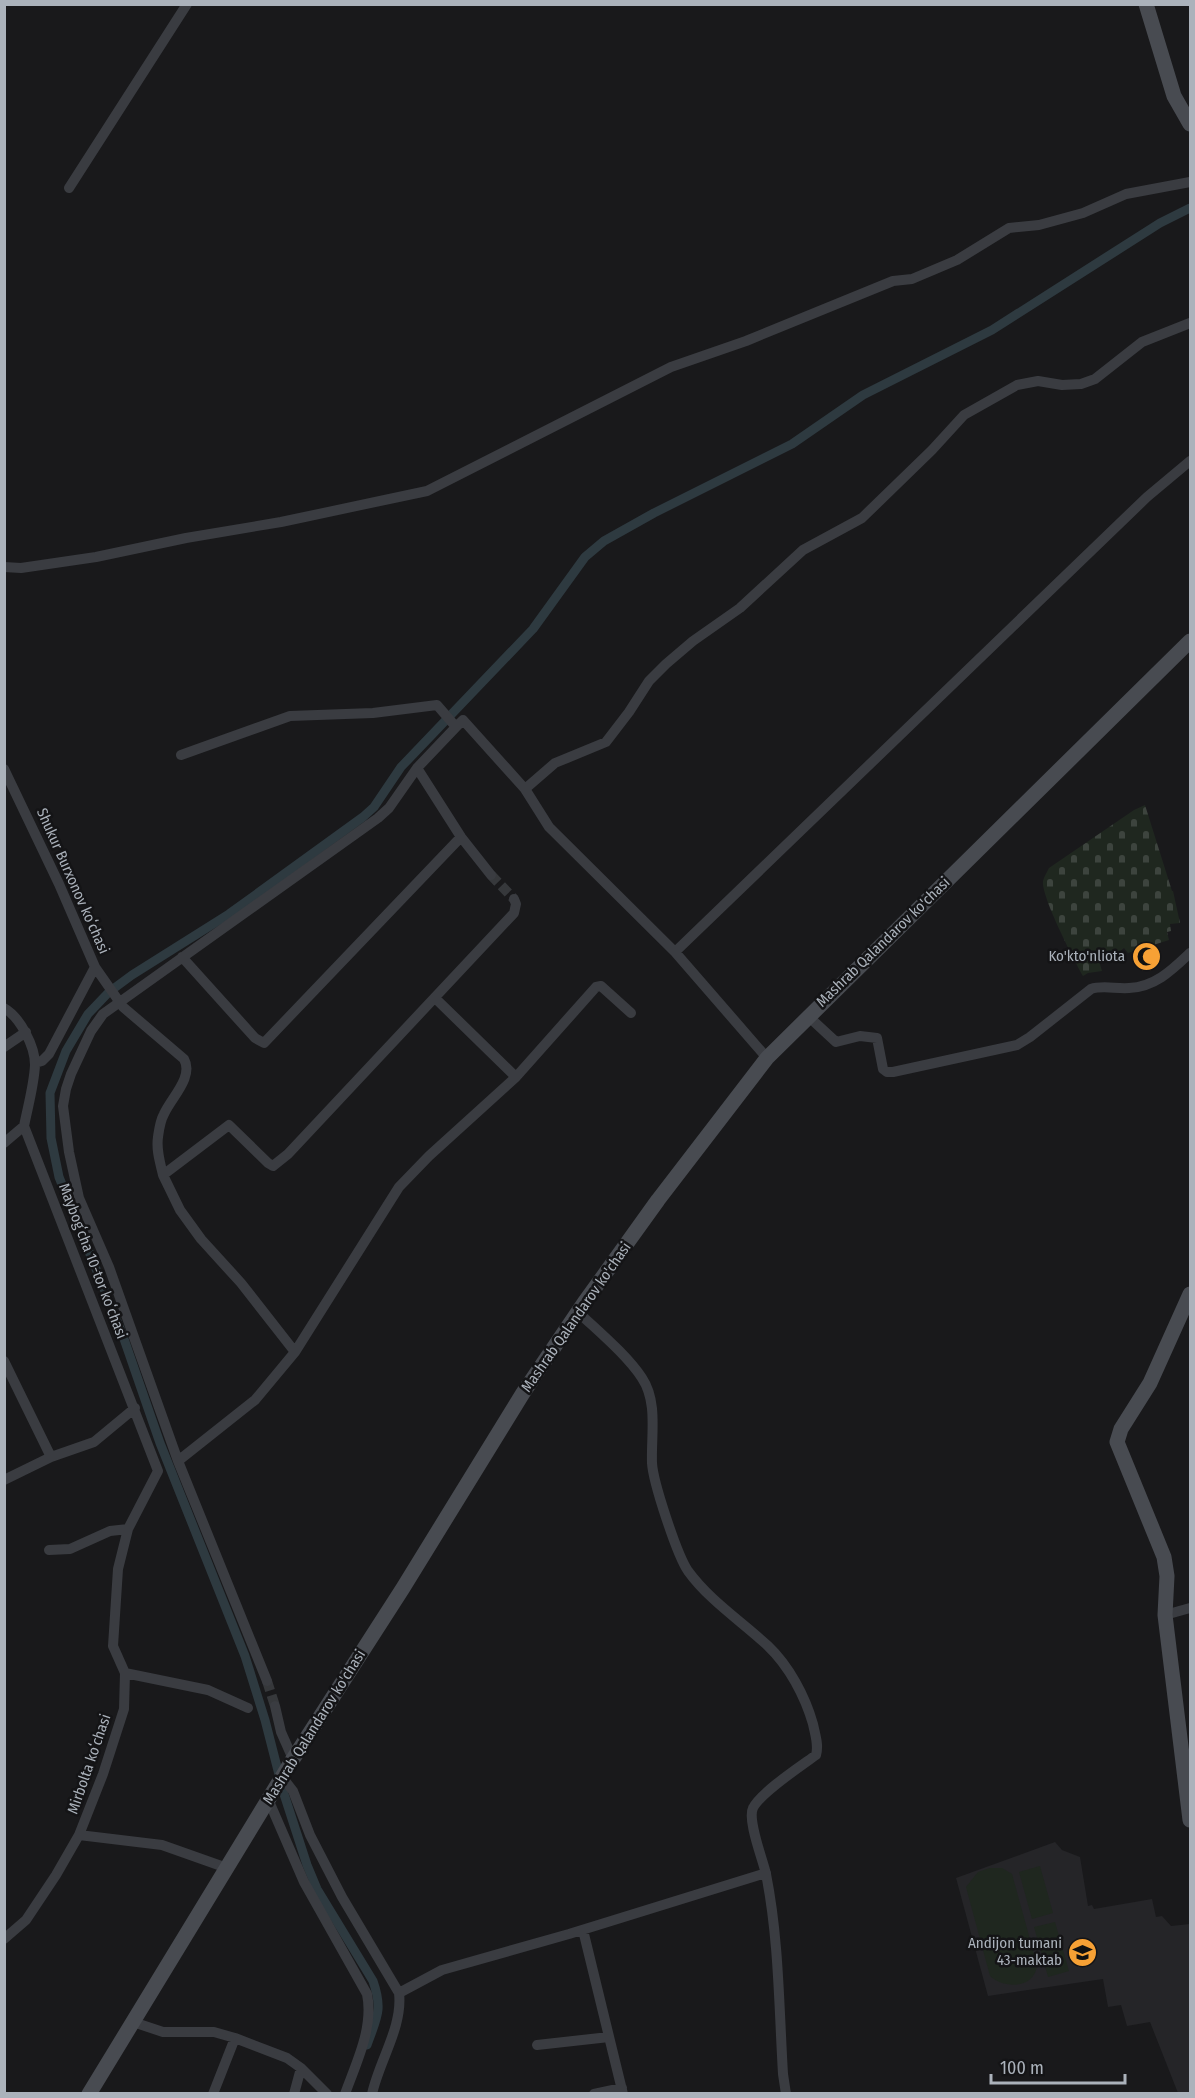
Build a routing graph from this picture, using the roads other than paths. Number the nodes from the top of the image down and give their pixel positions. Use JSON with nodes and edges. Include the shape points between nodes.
{"nodes":[{"id":1,"x":187,"y":4,"type":"edge"},
{"id":2,"x":1146,"y":4,"type":"edge"},
{"id":3,"x":1191,"y":124,"type":"edge"},
{"id":4,"x":1191,"y":182,"type":"edge"},
{"id":5,"x":69,"y":188,"type":"dead end"},
{"id":6,"x":1191,"y":323,"type":"edge"},
{"id":7,"x":1191,"y":461,"type":"edge"},
{"id":8,"x":4,"y":567,"type":"edge"},
{"id":9,"x":1191,"y":641,"type":"edge"},
{"id":10,"x":454,"y":726,"type":"junction"},
{"id":11,"x":181,"y":755,"type":"dead end"},
{"id":12,"x":417,"y":768,"type":"junction"},
{"id":13,"x":4,"y":769,"type":"edge"},
{"id":14,"x":525,"y":789,"type":"junction"},
{"id":15,"x":461,"y":837,"type":"junction"},
{"id":16,"x":491,"y":875,"type":"tunnel mouth"},
{"id":17,"x":514,"y":899,"type":"dead end"},
{"id":18,"x":675,"y":952,"type":"junction"},
{"id":19,"x":1191,"y":953,"type":"edge"},
{"id":20,"x":182,"y":957,"type":"junction"},
{"id":21,"x":96,"y":968,"type":"junction"},
{"id":22,"x":435,"y":998,"type":"junction"},
{"id":23,"x":117,"y":999,"type":"junction"},
{"id":24,"x":4,"y":1008,"type":"edge"},
{"id":25,"x":631,"y":1013,"type":"dead end"},
{"id":26,"x":808,"y":1016,"type":"junction"},
{"id":27,"x":26,"y":1032,"type":"junction"},
{"id":28,"x":4,"y":1047,"type":"edge"},
{"id":29,"x":767,"y":1058,"type":"junction"},
{"id":30,"x":35,"y":1063,"type":"junction"},
{"id":31,"x":516,"y":1077,"type":"junction"},
{"id":32,"x":24,"y":1126,"type":"junction"},
{"id":33,"x":4,"y":1143,"type":"edge"},
{"id":34,"x":162,"y":1175,"type":"junction"},
{"id":35,"x":1191,"y":1293,"type":"edge"},
{"id":36,"x":578,"y":1312,"type":"junction"},
{"id":37,"x":296,"y":1352,"type":"junction"},
{"id":38,"x":4,"y":1361,"type":"edge"},
{"id":39,"x":135,"y":1408,"type":"junction"},
{"id":40,"x":51,"y":1457,"type":"junction"},
{"id":41,"x":178,"y":1461,"type":"junction"},
{"id":42,"x":4,"y":1480,"type":"edge"},
{"id":43,"x":128,"y":1529,"type":"junction"},
{"id":44,"x":48,"y":1550,"type":"dead end"},
{"id":45,"x":1191,"y":1608,"type":"edge"},
{"id":46,"x":1165,"y":1614,"type":"junction"},
{"id":47,"x":125,"y":1672,"type":"junction"},
{"id":48,"x":267,"y":1681,"type":"tunnel mouth"},
{"id":49,"x":275,"y":1706,"type":"tunnel mouth"},
{"id":50,"x":248,"y":1708,"type":"dead end"},
{"id":51,"x":288,"y":1767,"type":"junction"},
{"id":52,"x":269,"y":1798,"type":"junction"},
{"id":53,"x":1190,"y":1811,"type":"edge"},
{"id":54,"x":79,"y":1835,"type":"junction"},
{"id":55,"x":227,"y":1868,"type":"junction"},
{"id":56,"x":766,"y":1874,"type":"junction"},
{"id":57,"x":583,"y":1930,"type":"junction"},
{"id":58,"x":4,"y":1939,"type":"edge"},
{"id":59,"x":399,"y":1993,"type":"junction"},
{"id":60,"x":132,"y":2022,"type":"junction"},
{"id":61,"x":609,"y":2037,"type":"junction"},
{"id":62,"x":235,"y":2038,"type":"junction"},
{"id":63,"x":537,"y":2045,"type":"dead end"},
{"id":64,"x":301,"y":2068,"type":"junction"},
{"id":65,"x":623,"y":2091,"type":"edge"},
{"id":66,"x":89,"y":2094,"type":"edge"},
{"id":67,"x":213,"y":2094,"type":"edge"},
{"id":68,"x":294,"y":2094,"type":"edge"},
{"id":69,"x":327,"y":2094,"type":"edge"},
{"id":70,"x":345,"y":2094,"type":"edge"},
{"id":71,"x":372,"y":2094,"type":"edge"},
{"id":72,"x":594,"y":2094,"type":"edge"},
{"id":73,"x":786,"y":2094,"type":"edge"}],
"edges":[{"from":1,"to":5,"type":"street"},
{"from":2,"to":3,"type":"main road","via":[[1174,96]]},
{"from":4,"to":8,"type":"street","via":[[1126,194],[1083,213],[1039,225],[1009,228],[957,260],[912,279],[892,281],[671,367],[427,491],[96,556],[21,568]]},
{"from":6,"to":14,"type":"street","via":[[1142,342],[1095,379],[1081,384],[1017,384],[964,415],[862,518],[803,550],[740,608],[666,664],[649,681],[606,742],[555,763]]},
{"from":7,"to":18,"type":"street","via":[[1147,497]]},
{"from":9,"to":26,"type":"main road","name":"Mashrab Qalandarov ko'chasi"},
{"from":10,"to":11,"type":"street","via":[[436,705],[373,713],[290,716]]},
{"from":10,"to":12,"type":"street"},
{"from":10,"to":14,"type":"street","via":[[463,720]]},
{"from":12,"to":15,"type":"street"},
{"from":12,"to":20,"type":"street","via":[[378,818]]},
{"from":13,"to":21,"type":"street","name":"Shukur Burxonov koʻchasi"},
{"from":14,"to":18,"type":"street","via":[[549,827]]},
{"from":15,"to":16,"type":"street"},
{"from":15,"to":20,"type":"street","via":[[264,1043],[255,1038]]},
{"from":17,"to":22,"type":"street","via":[[514,913]]},
{"from":18,"to":29,"type":"street"},
{"from":19,"to":26,"type":"street","via":[[1169,973],[1148,984],[1091,989],[1017,1045],[893,1072],[883,1069],[877,1038],[860,1036],[836,1042]]},
{"from":20,"to":23,"type":"street"},
{"from":21,"to":23,"type":"street"},
{"from":21,"to":30,"type":"street","name":"Shukur Burxonov koʻchasi","via":[[49,1054]]},
{"from":22,"to":31,"type":"street"},
{"from":22,"to":34,"type":"street","via":[[277,1165],[268,1163],[229,1125]]},
{"from":23,"to":34,"type":"street","via":[[187,1064],[159,1130]]},
{"from":23,"to":41,"type":"street","via":[[91,1031],[66,1089],[63,1106],[69,1152],[79,1198],[110,1267]]},
{"from":24,"to":27,"type":"street","via":[[13,1013]]},
{"from":25,"to":31,"type":"street","via":[[601,986],[596,987]]},
{"from":26,"to":29,"type":"main road","name":"Mashrab Qalandarov ko'chasi"},
{"from":27,"to":28,"type":"street"},
{"from":27,"to":30,"type":"street"},
{"from":29,"to":36,"type":"main road","name":"Mashrab Qalandarov ko'chasi"},
{"from":30,"to":32,"type":"street"},
{"from":31,"to":37,"type":"street","via":[[399,1187]]},
{"from":32,"to":33,"type":"street"},
{"from":32,"to":39,"type":"street","name":"Maybogʻcha 10-tor koʻchasi"},
{"from":34,"to":37,"type":"street","via":[[201,1239]]},
{"from":35,"to":46,"type":"main road","via":[[1150,1383],[1117,1442],[1164,1557]]},
{"from":36,"to":51,"type":"main road","name":"Mashrab Qalandarov ko'chasi"},
{"from":36,"to":56,"type":"street","via":[[642,1378],[650,1397],[654,1475],[688,1571],[769,1647],[794,1678],[811,1718],[816,1755],[767,1792],[753,1808]]},
{"from":37,"to":41,"type":"street","via":[[255,1400]]},
{"from":38,"to":40,"type":"street"},
{"from":39,"to":40,"type":"street","via":[[94,1442]]},
{"from":39,"to":43,"type":"street","name":"Mirbolta koʻchasi","via":[[158,1471]]},
{"from":40,"to":42,"type":"street"},
{"from":41,"to":48,"type":"street"},
{"from":43,"to":44,"type":"street","via":[[110,1531],[70,1549]]},
{"from":43,"to":47,"type":"street","name":"Mirbolta koʻchasi","via":[[118,1569],[113,1646]]},
{"from":45,"to":46,"type":"street"},
{"from":46,"to":53,"type":"main road"},
{"from":47,"to":50,"type":"street","via":[[208,1690]]},
{"from":47,"to":54,"type":"street","name":"Mirbolta koʻchasi","via":[[124,1708]]},
{"from":49,"to":51,"type":"street"},
{"from":51,"to":52,"type":"main road","name":"Mashrab Qalandarov ko'chasi"},
{"from":51,"to":59,"type":"street","via":[[310,1835]]},
{"from":52,"to":55,"type":"main road","name":"Mashrab Qalandarov ko'chasi"},
{"from":52,"to":70,"type":"street","via":[[303,1882],[367,1995],[367,2030]]},
{"from":54,"to":55,"type":"street","via":[[162,1845]]},
{"from":54,"to":58,"type":"street","name":"Mirbolta koʻchasi","via":[[26,1920]]},
{"from":55,"to":60,"type":"main road","name":"Mashrab Qalandarov ko'chasi"},
{"from":56,"to":57,"type":"street"},
{"from":56,"to":73,"type":"street","via":[[774,1926]]},
{"from":57,"to":59,"type":"street","via":[[442,1970]]},
{"from":57,"to":61,"type":"street"},
{"from":59,"to":71,"type":"street","via":[[395,2025]]},
{"from":60,"to":62,"type":"street","via":[[163,2032],[214,2032]]},
{"from":60,"to":66,"type":"main road","name":"Mashrab Qalandarov ko'chasi"},
{"from":61,"to":63,"type":"street"},
{"from":61,"to":65,"type":"street"},
{"from":62,"to":64,"type":"street"},
{"from":62,"to":67,"type":"street"},
{"from":64,"to":68,"type":"street"},
{"from":64,"to":69,"type":"street"},
{"from":65,"to":72,"type":"street"}]}
